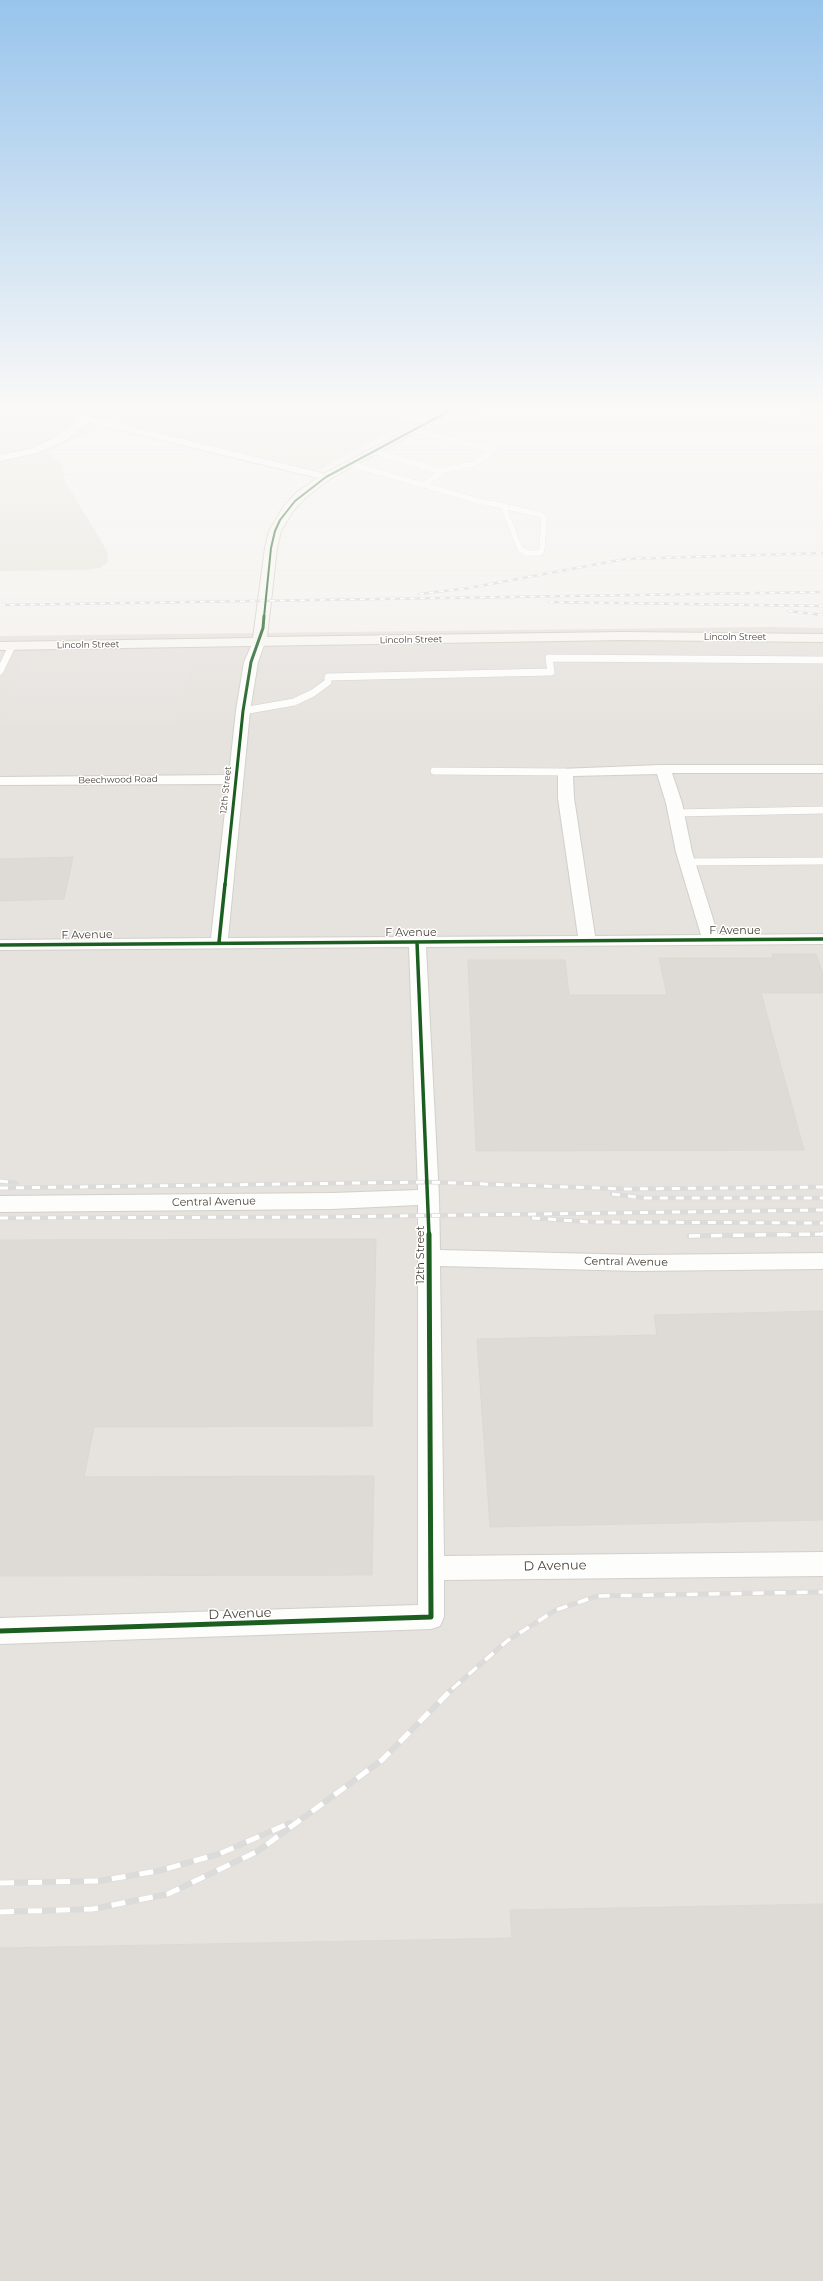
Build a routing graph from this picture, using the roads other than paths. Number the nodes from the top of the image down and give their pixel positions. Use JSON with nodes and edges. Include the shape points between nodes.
{"nodes":[{"id":1,"x":282,"y":517,"type":"edge"},
{"id":2,"x":508,"y":517,"type":"edge"},
{"id":3,"x":543,"y":517,"type":"edge"},
{"id":4,"x":823,"y":638,"type":"edge"},
{"id":5,"x":260,"y":642,"type":"junction"},
{"id":6,"x":6,"y":646,"type":"edge"},
{"id":7,"x":823,"y":660,"type":"edge"},
{"id":8,"x":0,"y":671,"type":"edge"},
{"id":9,"x":243,"y":711,"type":"junction"},
{"id":10,"x":663,"y":769,"type":"junction"},
{"id":11,"x":823,"y":769,"type":"edge"},
{"id":12,"x":434,"y":771,"type":"dead end"},
{"id":13,"x":565,"y":772,"type":"junction"},
{"id":14,"x":236,"y":779,"type":"junction"},
{"id":15,"x":0,"y":781,"type":"edge"},
{"id":16,"x":823,"y":810,"type":"edge"},
{"id":17,"x":676,"y":813,"type":"junction"},
{"id":18,"x":823,"y":861,"type":"edge"},
{"id":19,"x":688,"y":862,"type":"junction"},
{"id":20,"x":711,"y":940,"type":"junction"},
{"id":21,"x":823,"y":940,"type":"edge"},
{"id":22,"x":587,"y":941,"type":"junction"},
{"id":23,"x":219,"y":942,"type":"junction"},
{"id":24,"x":418,"y":942,"type":"junction"},
{"id":25,"x":0,"y":944,"type":"edge"},
{"id":26,"x":429,"y":1197,"type":"junction"},
{"id":27,"x":0,"y":1204,"type":"edge"},
{"id":28,"x":430,"y":1258,"type":"junction"},
{"id":29,"x":823,"y":1261,"type":"edge"},
{"id":30,"x":823,"y":1564,"type":"edge"},
{"id":31,"x":431,"y":1568,"type":"junction"},
{"id":32,"x":0,"y":1632,"type":"edge"}],
"edges":[{"from":1,"to":5,"type":"main road","via":[[271,548]]},
{"from":2,"to":3,"type":"lane","via":[[520,549],[527,553],[540,553]]},
{"from":4,"to":5,"type":"main road","name":"Lincoln Street","via":[[623,636]]},
{"from":5,"to":6,"type":"main road","name":"Lincoln Street"},
{"from":5,"to":9,"type":"street","name":"12th Street","via":[[251,662]]},
{"from":6,"to":8,"type":"lane"},
{"from":7,"to":9,"type":"lane","via":[[549,658],[551,672],[328,677],[328,682],[294,702]]},
{"from":9,"to":14,"type":"street","name":"12th Street"},
{"from":10,"to":11,"type":"street"},
{"from":10,"to":13,"type":"street"},
{"from":10,"to":17,"type":"street"},
{"from":12,"to":13,"type":"lane"},
{"from":13,"to":22,"type":"street","via":[[566,798]]},
{"from":14,"to":15,"type":"street","name":"Beechwood Road"},
{"from":14,"to":23,"type":"street","name":"12th Street"},
{"from":16,"to":17,"type":"lane"},
{"from":17,"to":19,"type":"street"},
{"from":18,"to":19,"type":"lane"},
{"from":19,"to":20,"type":"street"},
{"from":20,"to":21,"type":"street","name":"F Avenue"},
{"from":20,"to":22,"type":"street","name":"F Avenue"},
{"from":22,"to":24,"type":"street","name":"F Avenue"},
{"from":23,"to":24,"type":"street","name":"F Avenue"},
{"from":23,"to":25,"type":"street","name":"F Avenue"},
{"from":24,"to":26,"type":"street","name":"12th Street"},
{"from":26,"to":27,"type":"street","name":"Central Avenue","via":[[332,1201]]},
{"from":26,"to":28,"type":"street","name":"12th Street"},
{"from":28,"to":29,"type":"street","name":"Central Avenue","via":[[638,1263]]},
{"from":28,"to":31,"type":"street","name":"12th Street"},
{"from":30,"to":31,"type":"street","name":"D Avenue"},
{"from":31,"to":32,"type":"street","name":"D Avenue","via":[[431,1617]]}]}
